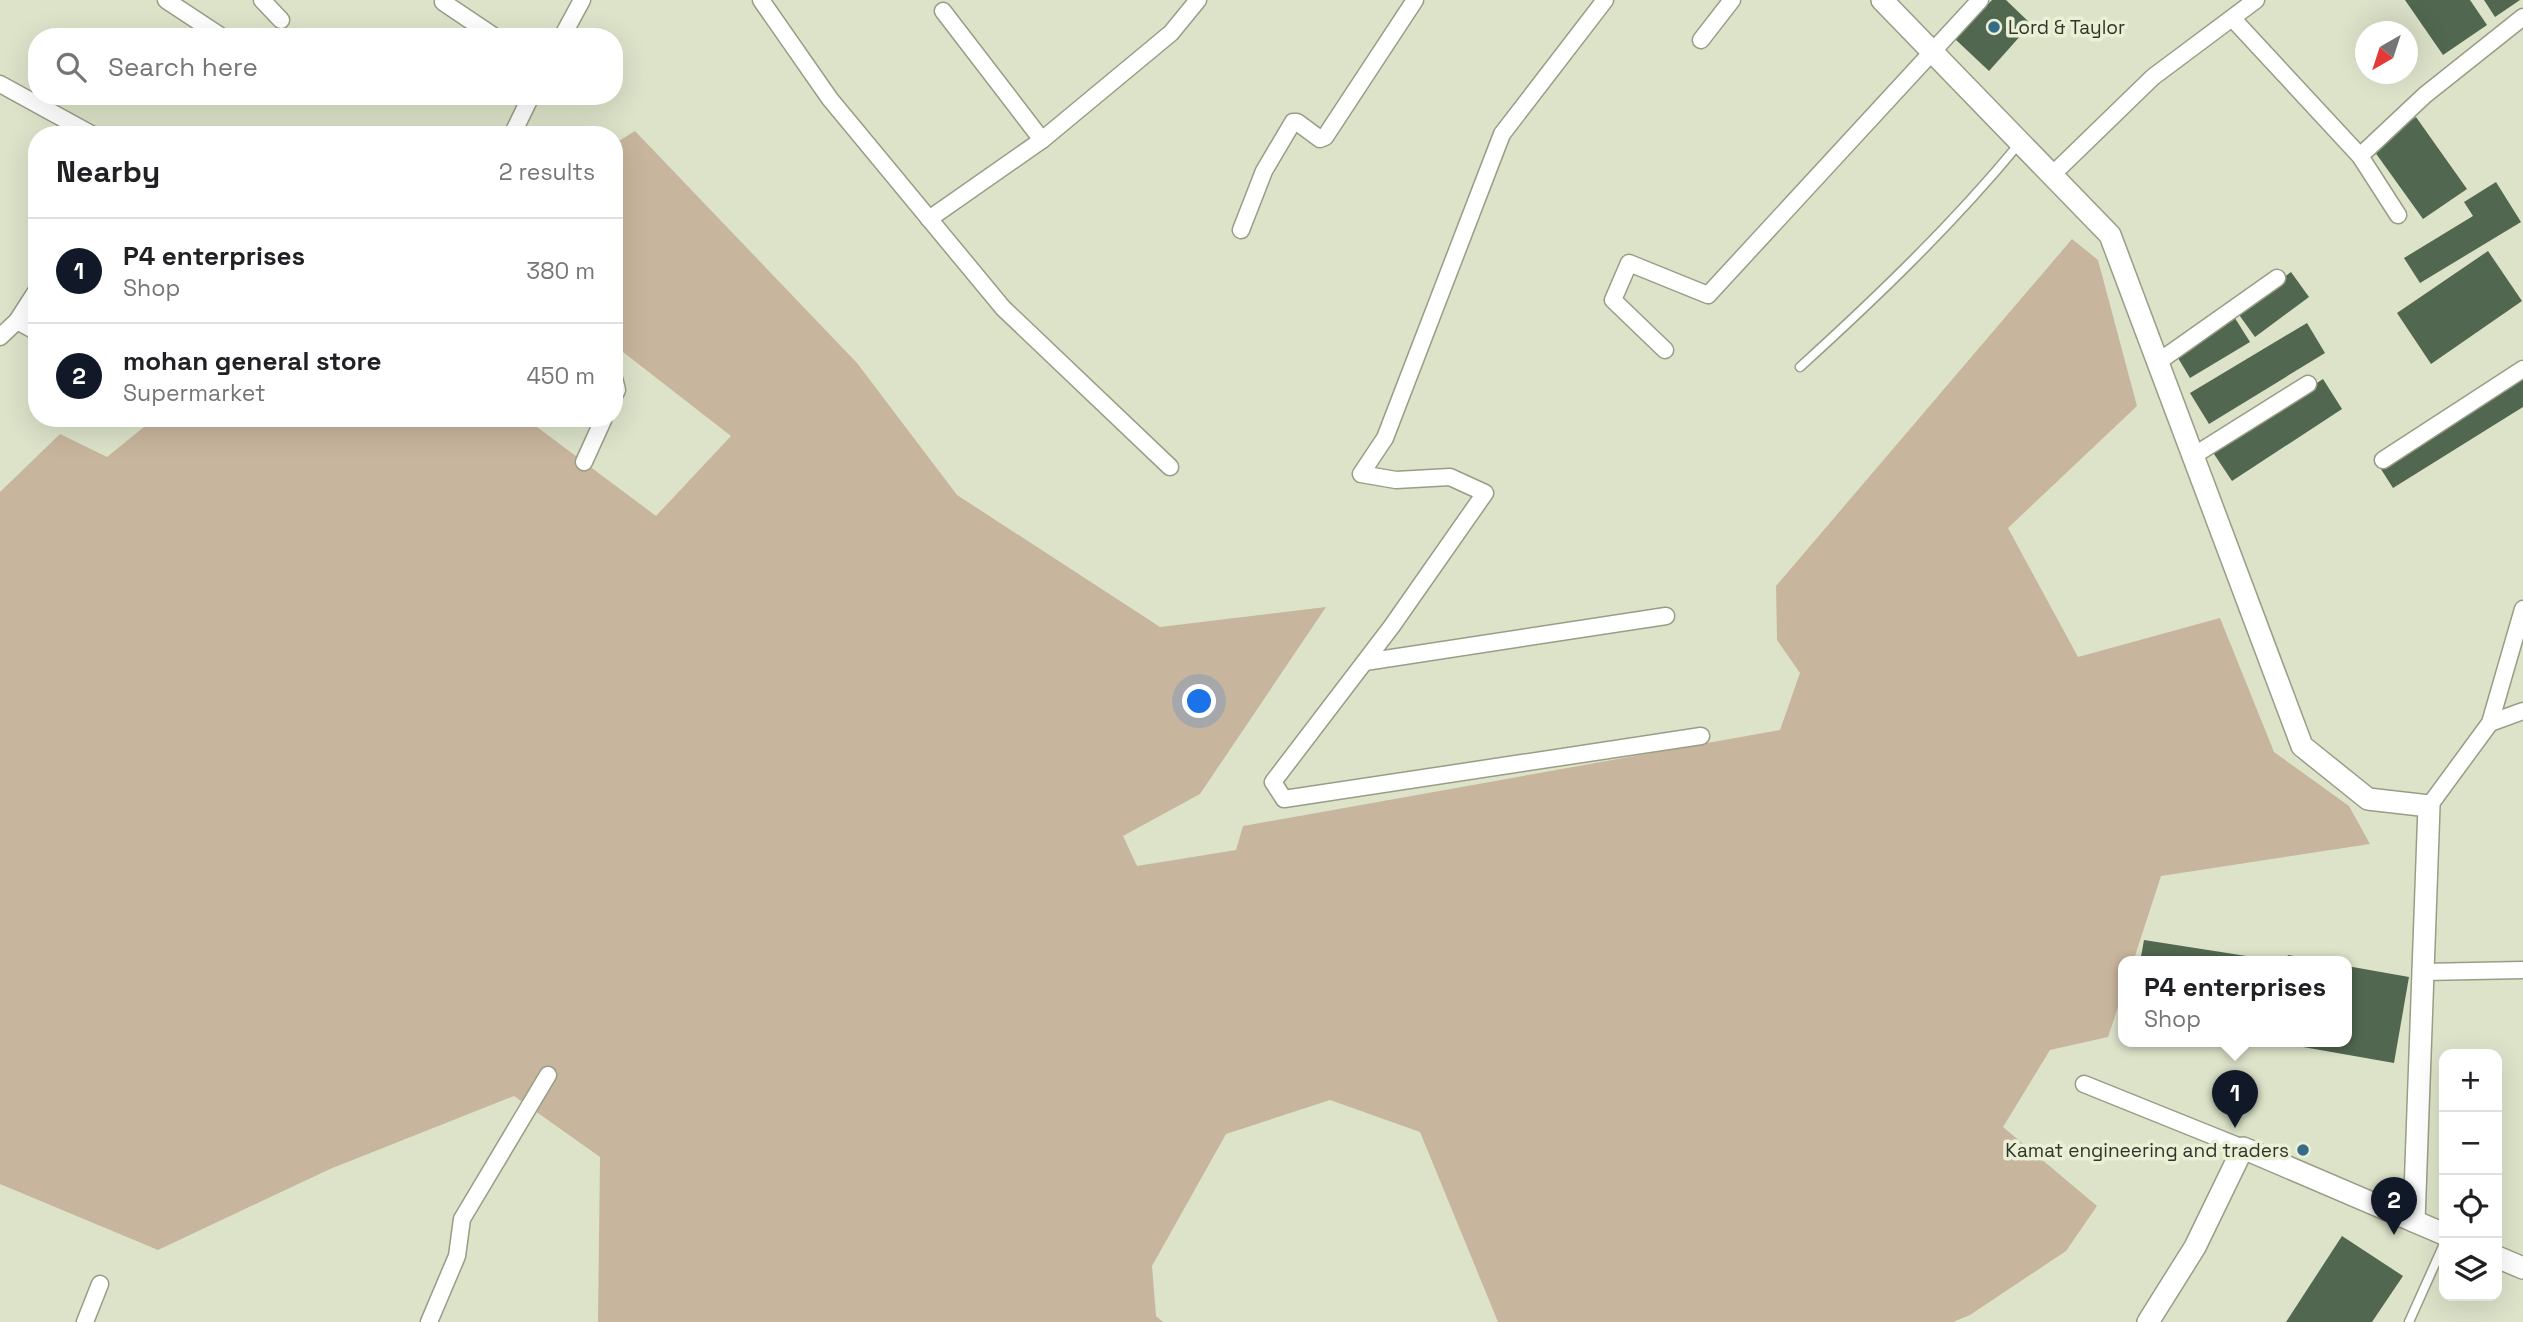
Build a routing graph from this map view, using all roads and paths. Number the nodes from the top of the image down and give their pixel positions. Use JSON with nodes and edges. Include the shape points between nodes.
{"nodes":[{"id":1,"x":166,"y":0,"type":"edge"},
{"id":2,"x":262,"y":0,"type":"edge"},
{"id":3,"x":581,"y":0,"type":"edge"},
{"id":4,"x":761,"y":0,"type":"edge"},
{"id":5,"x":1198,"y":0,"type":"edge"},
{"id":6,"x":1415,"y":0,"type":"edge"},
{"id":7,"x":1605,"y":0,"type":"edge"},
{"id":8,"x":1732,"y":0,"type":"edge"},
{"id":9,"x":1882,"y":0,"type":"edge"},
{"id":10,"x":1980,"y":0,"type":"edge"},
{"id":11,"x":2256,"y":0,"type":"edge"},
{"id":12,"x":443,"y":2,"type":"dead end"},
{"id":13,"x":943,"y":10,"type":"dead end"},
{"id":14,"x":2523,"y":18,"type":"edge"},
{"id":15,"x":2233,"y":19,"type":"junction"},
{"id":16,"x":281,"y":20,"type":"dead end"},
{"id":17,"x":208,"y":28,"type":"edge"},
{"id":18,"x":482,"y":28,"type":"edge"},
{"id":19,"x":567,"y":28,"type":"edge"},
{"id":20,"x":1701,"y":40,"type":"dead end"},
{"id":21,"x":1932,"y":52,"type":"junction"},
{"id":22,"x":0,"y":84,"type":"edge"},
{"id":23,"x":28,"y":99,"type":"edge"},
{"id":24,"x":38,"y":105,"type":"edge"},
{"id":25,"x":527,"y":105,"type":"edge"},
{"id":26,"x":77,"y":126,"type":"edge"},
{"id":27,"x":516,"y":126,"type":"edge"},
{"id":28,"x":1042,"y":140,"type":"junction"},
{"id":29,"x":2020,"y":142,"type":"junction"},
{"id":30,"x":2360,"y":156,"type":"junction"},
{"id":31,"x":2052,"y":175,"type":"junction"},
{"id":32,"x":2398,"y":215,"type":"dead end"},
{"id":33,"x":929,"y":219,"type":"junction"},
{"id":34,"x":1241,"y":230,"type":"dead end"},
{"id":35,"x":2277,"y":278,"type":"dead end"},
{"id":36,"x":28,"y":304,"type":"edge"},
{"id":37,"x":17,"y":321,"type":"junction"},
{"id":38,"x":28,"y":327,"type":"edge"},
{"id":39,"x":0,"y":337,"type":"edge"},
{"id":40,"x":1665,"y":350,"type":"dead end"},
{"id":41,"x":2158,"y":362,"type":"junction"},
{"id":42,"x":1800,"y":366,"type":"dead end"},
{"id":43,"x":2523,"y":369,"type":"edge"},
{"id":44,"x":2308,"y":384,"type":"dead end"},
{"id":45,"x":600,"y":427,"type":"edge"},
{"id":46,"x":2193,"y":456,"type":"junction"},
{"id":47,"x":2383,"y":460,"type":"dead end"},
{"id":48,"x":584,"y":462,"type":"dead end"},
{"id":49,"x":1170,"y":467,"type":"dead end"},
{"id":50,"x":2523,"y":609,"type":"edge"},
{"id":51,"x":1666,"y":616,"type":"dead end"},
{"id":52,"x":1365,"y":662,"type":"junction"},
{"id":53,"x":2523,"y":711,"type":"edge"},
{"id":54,"x":2490,"y":723,"type":"junction"},
{"id":55,"x":1702,"y":736,"type":"dead end"},
{"id":56,"x":2429,"y":806,"type":"junction"},
{"id":57,"x":2523,"y":970,"type":"edge"},
{"id":58,"x":2423,"y":972,"type":"junction"},
{"id":59,"x":548,"y":1075,"type":"dead end"},
{"id":60,"x":2084,"y":1084,"type":"dead end"},
{"id":61,"x":2243,"y":1148,"type":"junction"},
{"id":62,"x":2414,"y":1221,"type":"junction"},
{"id":63,"x":2439,"y":1232,"type":"edge"},
{"id":64,"x":2439,"y":1255,"type":"edge"},
{"id":65,"x":2502,"y":1259,"type":"edge"},
{"id":66,"x":2523,"y":1268,"type":"edge"},
{"id":67,"x":100,"y":1284,"type":"dead end"},
{"id":68,"x":85,"y":1322,"type":"edge"},
{"id":69,"x":429,"y":1322,"type":"edge"},
{"id":70,"x":2148,"y":1322,"type":"edge"},
{"id":71,"x":2409,"y":1322,"type":"edge"}],
"edges":[{"from":1,"to":17,"type":"street"},
{"from":2,"to":16,"type":"street"},
{"from":3,"to":19,"type":"street"},
{"from":4,"to":33,"type":"street","via":[[830,99]]},
{"from":5,"to":28,"type":"street","via":[[1171,33]]},
{"from":6,"to":34,"type":"street","via":[[1325,137],[1318,138],[1293,122],[1264,171]]},
{"from":7,"to":52,"type":"street","via":[[1502,134],[1385,438],[1361,474],[1396,480],[1450,477],[1485,493]]},
{"from":8,"to":20,"type":"street"},
{"from":9,"to":21,"type":"street"},
{"from":10,"to":21,"type":"street"},
{"from":11,"to":15,"type":"street"},
{"from":12,"to":18,"type":"street"},
{"from":13,"to":28,"type":"street"},
{"from":14,"to":30,"type":"street","via":[[2425,95]]},
{"from":15,"to":30,"type":"street"},
{"from":15,"to":31,"type":"street","via":[[2153,77]]},
{"from":21,"to":29,"type":"street"},
{"from":21,"to":40,"type":"street","via":[[1708,295],[1629,263],[1613,300]]},
{"from":22,"to":23,"type":"street"},
{"from":24,"to":26,"type":"street"},
{"from":25,"to":27,"type":"street"},
{"from":28,"to":33,"type":"street"},
{"from":29,"to":31,"type":"street"},
{"from":29,"to":42,"type":"lane","via":[[1884,291]]},
{"from":30,"to":32,"type":"street"},
{"from":31,"to":41,"type":"street","via":[[2110,234]]},
{"from":33,"to":49,"type":"street","via":[[1003,309]]},
{"from":35,"to":41,"type":"street"},
{"from":36,"to":37,"type":"street"},
{"from":37,"to":38,"type":"street"},
{"from":37,"to":39,"type":"street"},
{"from":41,"to":46,"type":"street"},
{"from":43,"to":47,"type":"street"},
{"from":44,"to":46,"type":"street"},
{"from":45,"to":48,"type":"street"},
{"from":46,"to":56,"type":"street","via":[[2302,746],[2368,799]]},
{"from":50,"to":54,"type":"street"},
{"from":51,"to":52,"type":"street"},
{"from":52,"to":55,"type":"street","via":[[1273,782],[1284,799]]},
{"from":53,"to":54,"type":"street"},
{"from":54,"to":56,"type":"street"},
{"from":56,"to":58,"type":"street"},
{"from":57,"to":58,"type":"street"},
{"from":58,"to":62,"type":"street"},
{"from":59,"to":69,"type":"street","via":[[462,1219],[457,1256]]},
{"from":60,"to":61,"type":"street"},
{"from":61,"to":62,"type":"street"},
{"from":61,"to":70,"type":"street","via":[[2195,1247]]},
{"from":62,"to":63,"type":"street"},
{"from":64,"to":71,"type":"lane"},
{"from":65,"to":66,"type":"street"},
{"from":67,"to":68,"type":"street"}]}
